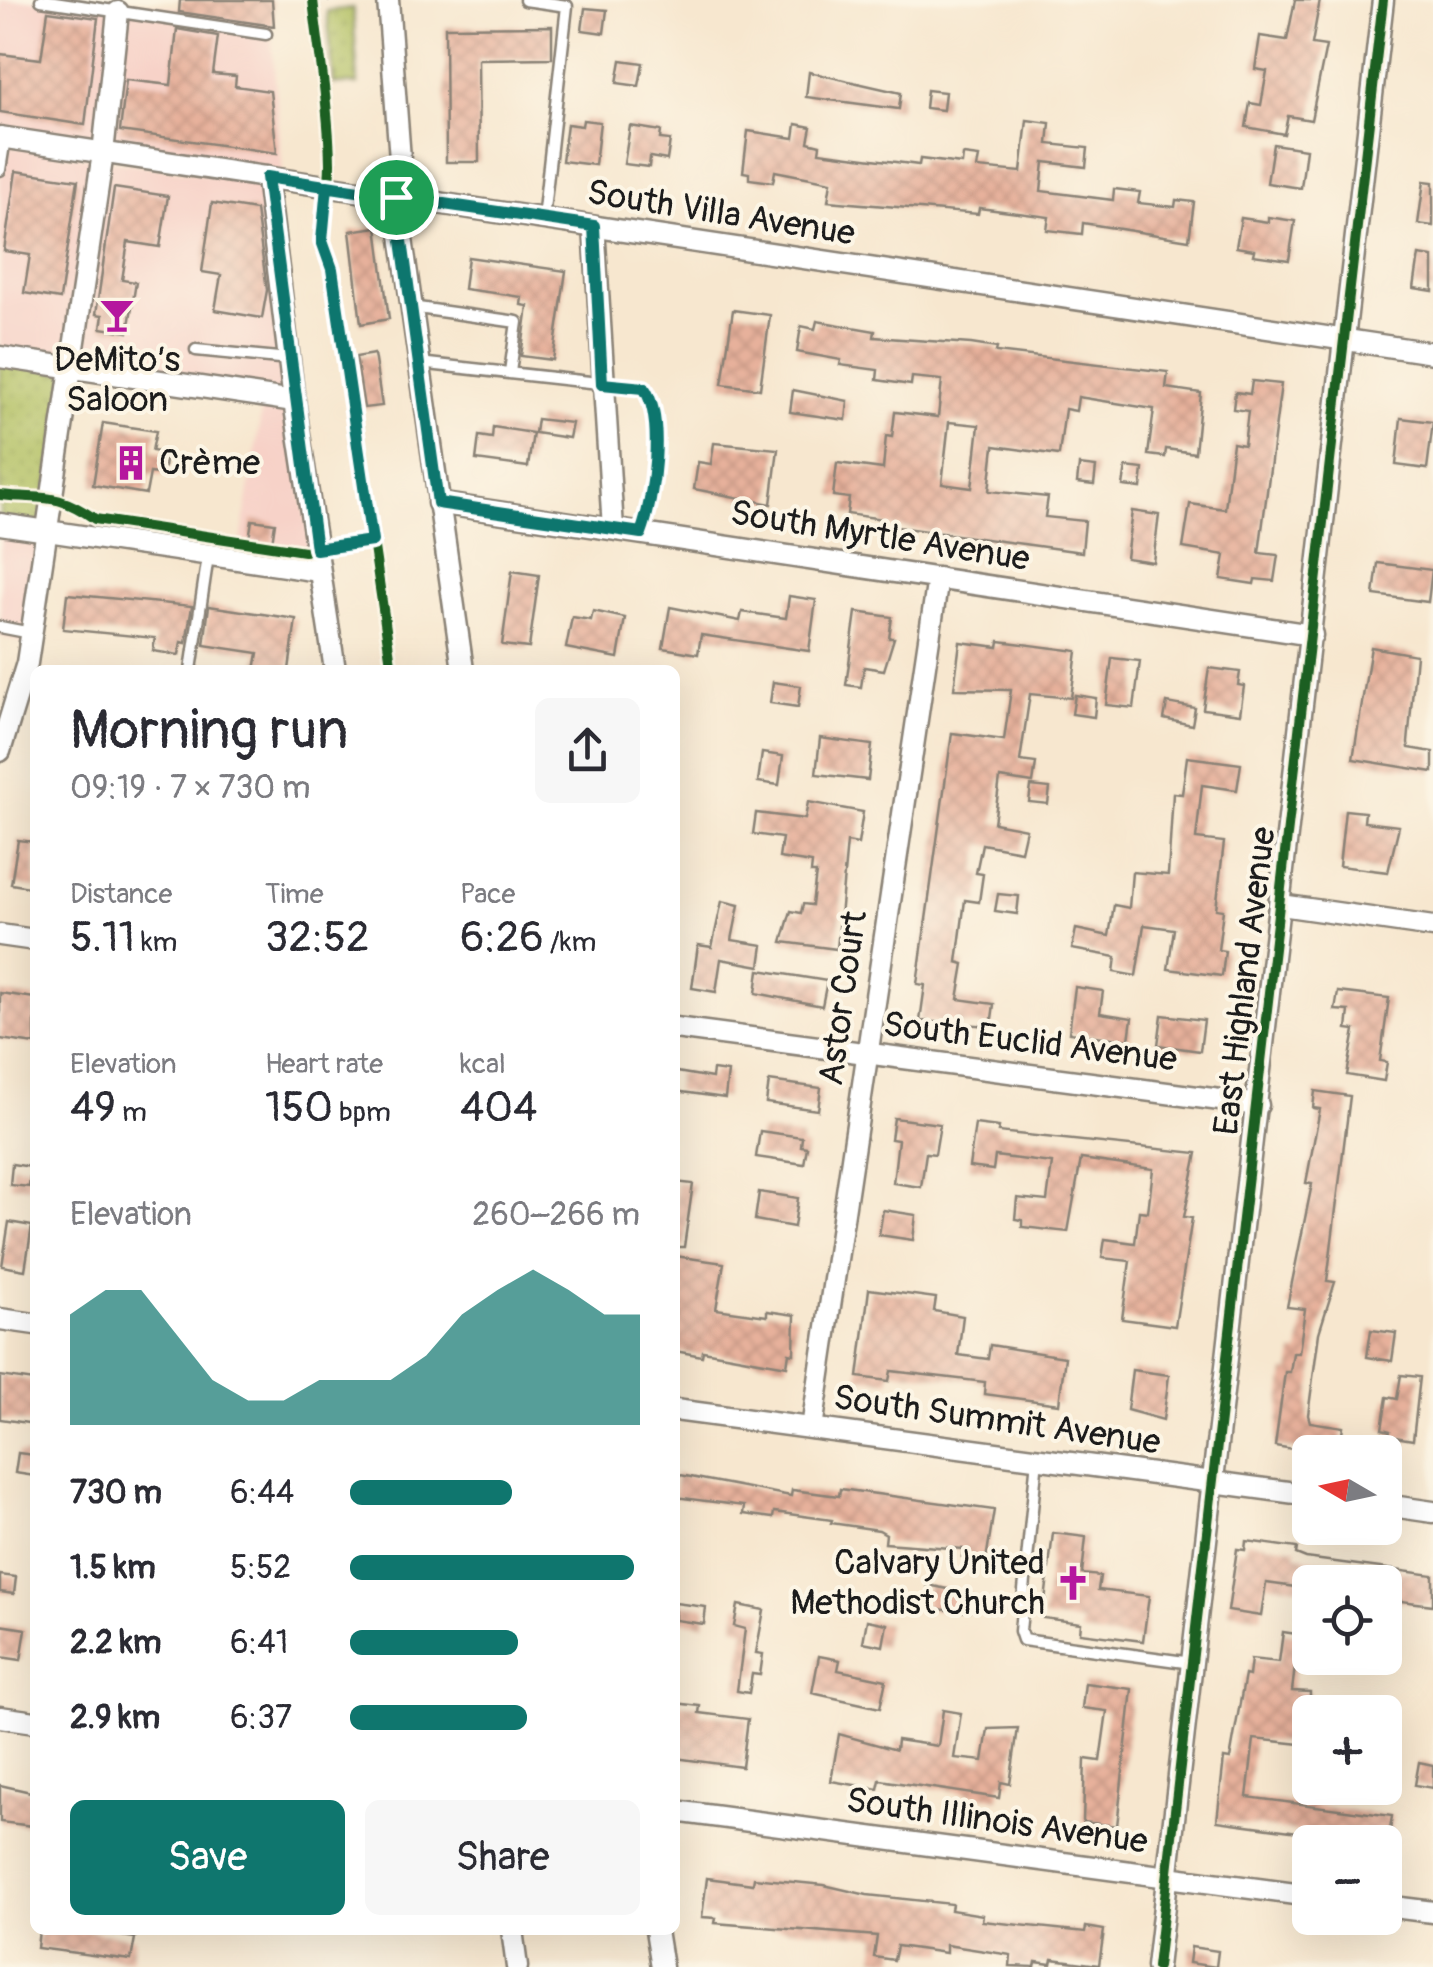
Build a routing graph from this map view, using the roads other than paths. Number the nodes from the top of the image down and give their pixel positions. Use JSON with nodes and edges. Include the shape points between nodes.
{"nodes":[{"id":1,"x":42,"y":0,"type":"edge"},
{"id":2,"x":388,"y":0,"type":"edge"},
{"id":3,"x":525,"y":0,"type":"edge"},
{"id":4,"x":1383,"y":0,"type":"edge"},
{"id":5,"x":118,"y":12,"type":"junction"},
{"id":6,"x":266,"y":34,"type":"dead end"},
{"id":7,"x":3,"y":138,"type":"edge"},
{"id":8,"x":103,"y":153,"type":"junction"},
{"id":9,"x":0,"y":170,"type":"edge"},
{"id":10,"x":267,"y":177,"type":"junction"},
{"id":11,"x":396,"y":197,"type":"junction"},
{"id":12,"x":543,"y":219,"type":"junction"},
{"id":13,"x":594,"y":226,"type":"junction"},
{"id":14,"x":410,"y":306,"type":"junction"},
{"id":15,"x":1346,"y":340,"type":"junction"},
{"id":16,"x":196,"y":350,"type":"dead end"},
{"id":17,"x":1433,"y":353,"type":"edge"},
{"id":18,"x":0,"y":357,"type":"edge"},
{"id":19,"x":289,"y":359,"type":"junction"},
{"id":20,"x":418,"y":362,"type":"junction"},
{"id":21,"x":72,"y":368,"type":"junction"},
{"id":22,"x":510,"y":372,"type":"junction"},
{"id":23,"x":602,"y":384,"type":"junction"},
{"id":24,"x":294,"y":401,"type":"junction"},
{"id":25,"x":438,"y":503,"type":"junction"},
{"id":26,"x":0,"y":524,"type":"edge"},
{"id":27,"x":613,"y":529,"type":"junction"},
{"id":28,"x":47,"y":531,"type":"junction"},
{"id":29,"x":641,"y":533,"type":"junction"},
{"id":30,"x":208,"y":555,"type":"junction"},
{"id":31,"x":319,"y":571,"type":"junction"},
{"id":32,"x":938,"y":578,"type":"junction"},
{"id":33,"x":0,"y":627,"type":"edge"},
{"id":34,"x":32,"y":633,"type":"junction"},
{"id":35,"x":1312,"y":635,"type":"junction"},
{"id":36,"x":192,"y":665,"type":"edge"},
{"id":37,"x":333,"y":665,"type":"edge"},
{"id":38,"x":463,"y":665,"type":"edge"},
{"id":39,"x":0,"y":751,"type":"edge"},
{"id":40,"x":1281,"y":905,"type":"junction"},
{"id":41,"x":1433,"y":927,"type":"edge"},
{"id":42,"x":0,"y":935,"type":"edge"},
{"id":43,"x":30,"y":939,"type":"edge"},
{"id":44,"x":680,"y":1029,"type":"edge"},
{"id":45,"x":868,"y":1054,"type":"junction"},
{"id":46,"x":1258,"y":1104,"type":"junction"},
{"id":47,"x":0,"y":1320,"type":"edge"},
{"id":48,"x":30,"y":1323,"type":"edge"},
{"id":49,"x":680,"y":1411,"type":"edge"},
{"id":50,"x":812,"y":1428,"type":"junction"},
{"id":51,"x":1038,"y":1458,"type":"junction"},
{"id":52,"x":1214,"y":1482,"type":"junction"},
{"id":53,"x":1292,"y":1493,"type":"edge"},
{"id":54,"x":1402,"y":1508,"type":"edge"},
{"id":55,"x":1433,"y":1512,"type":"edge"},
{"id":56,"x":1192,"y":1663,"type":"junction"},
{"id":57,"x":0,"y":1718,"type":"edge"},
{"id":58,"x":30,"y":1721,"type":"edge"},
{"id":59,"x":680,"y":1812,"type":"edge"},
{"id":60,"x":1168,"y":1876,"type":"junction"},
{"id":61,"x":1292,"y":1893,"type":"edge"},
{"id":62,"x":1402,"y":1908,"type":"edge"},
{"id":63,"x":1433,"y":1912,"type":"edge"},
{"id":64,"x":513,"y":1935,"type":"edge"},
{"id":65,"x":657,"y":1935,"type":"edge"},
{"id":66,"x":518,"y":1967,"type":"edge"},
{"id":67,"x":662,"y":1967,"type":"edge"},
{"id":68,"x":1157,"y":1967,"type":"edge"}],
"edges":[{"from":1,"to":5,"type":"lane"},
{"from":2,"to":11,"type":"street","via":[[400,160]]},
{"from":3,"to":12,"type":"lane","via":[[567,6]]},
{"from":4,"to":15,"type":"street","name":"East Highland Avenue"},
{"from":5,"to":6,"type":"lane"},
{"from":5,"to":8,"type":"street"},
{"from":7,"to":8,"type":"street","name":"South Villa Avenue"},
{"from":7,"to":9,"type":"lane"},
{"from":8,"to":10,"type":"street","name":"South Villa Avenue"},
{"from":8,"to":21,"type":"street"},
{"from":10,"to":11,"type":"street","name":"South Villa Avenue"},
{"from":10,"to":19,"type":"street"},
{"from":11,"to":12,"type":"street","name":"South Villa Avenue"},
{"from":11,"to":14,"type":"street"},
{"from":12,"to":13,"type":"street","name":"South Villa Avenue"},
{"from":13,"to":15,"type":"street","name":"South Villa Avenue"},
{"from":13,"to":23,"type":"street"},
{"from":14,"to":20,"type":"street"},
{"from":14,"to":22,"type":"lane","via":[[518,322]]},
{"from":15,"to":17,"type":"street","name":"South Villa Avenue"},
{"from":15,"to":35,"type":"street","name":"East Highland Avenue"},
{"from":16,"to":19,"type":"lane"},
{"from":18,"to":21,"type":"street"},
{"from":19,"to":24,"type":"street"},
{"from":20,"to":22,"type":"lane"},
{"from":20,"to":25,"type":"street"},
{"from":21,"to":24,"type":"street"},
{"from":21,"to":28,"type":"street"},
{"from":22,"to":23,"type":"lane"},
{"from":23,"to":27,"type":"street"},
{"from":23,"to":29,"type":"lane","via":[[644,388],[656,404],[650,507]]},
{"from":24,"to":31,"type":"street"},
{"from":25,"to":27,"type":"street","name":"South Myrtle Avenue"},
{"from":25,"to":38,"type":"street"},
{"from":26,"to":28,"type":"street"},
{"from":27,"to":29,"type":"street","name":"South Myrtle Avenue"},
{"from":28,"to":30,"type":"street"},
{"from":28,"to":34,"type":"street"},
{"from":29,"to":32,"type":"street","name":"South Myrtle Avenue"},
{"from":30,"to":31,"type":"street"},
{"from":30,"to":36,"type":"lane"},
{"from":31,"to":37,"type":"street"},
{"from":32,"to":35,"type":"street","name":"South Myrtle Avenue"},
{"from":32,"to":45,"type":"street","name":"Astor Court"},
{"from":33,"to":34,"type":"lane"},
{"from":34,"to":39,"type":"street"},
{"from":35,"to":40,"type":"street","name":"East Highland Avenue"},
{"from":40,"to":41,"type":"street"},
{"from":40,"to":46,"type":"street","name":"East Highland Avenue"},
{"from":42,"to":43,"type":"street"},
{"from":44,"to":45,"type":"street","name":"South Euclid Avenue"},
{"from":45,"to":46,"type":"street","name":"South Euclid Avenue"},
{"from":45,"to":50,"type":"street","name":"Astor Court"},
{"from":46,"to":52,"type":"street","name":"East Highland Avenue"},
{"from":47,"to":48,"type":"street"},
{"from":49,"to":50,"type":"street","name":"South Summit Avenue"},
{"from":50,"to":51,"type":"street","name":"South Summit Avenue"},
{"from":51,"to":52,"type":"street","name":"South Summit Avenue"},
{"from":51,"to":56,"type":"lane","via":[[1023,1640]]},
{"from":52,"to":53,"type":"street","name":"South Summit Avenue"},
{"from":52,"to":56,"type":"street","name":"East Highland Avenue"},
{"from":54,"to":55,"type":"street"},
{"from":56,"to":60,"type":"street","name":"East Highland Avenue"},
{"from":57,"to":58,"type":"street"},
{"from":59,"to":60,"type":"street","name":"South Illinois Avenue"},
{"from":60,"to":61,"type":"street","name":"South Illinois Avenue"},
{"from":60,"to":68,"type":"street","name":"East Highland Avenue"},
{"from":62,"to":63,"type":"street"},
{"from":64,"to":66,"type":"street"},
{"from":65,"to":67,"type":"street"}]}
